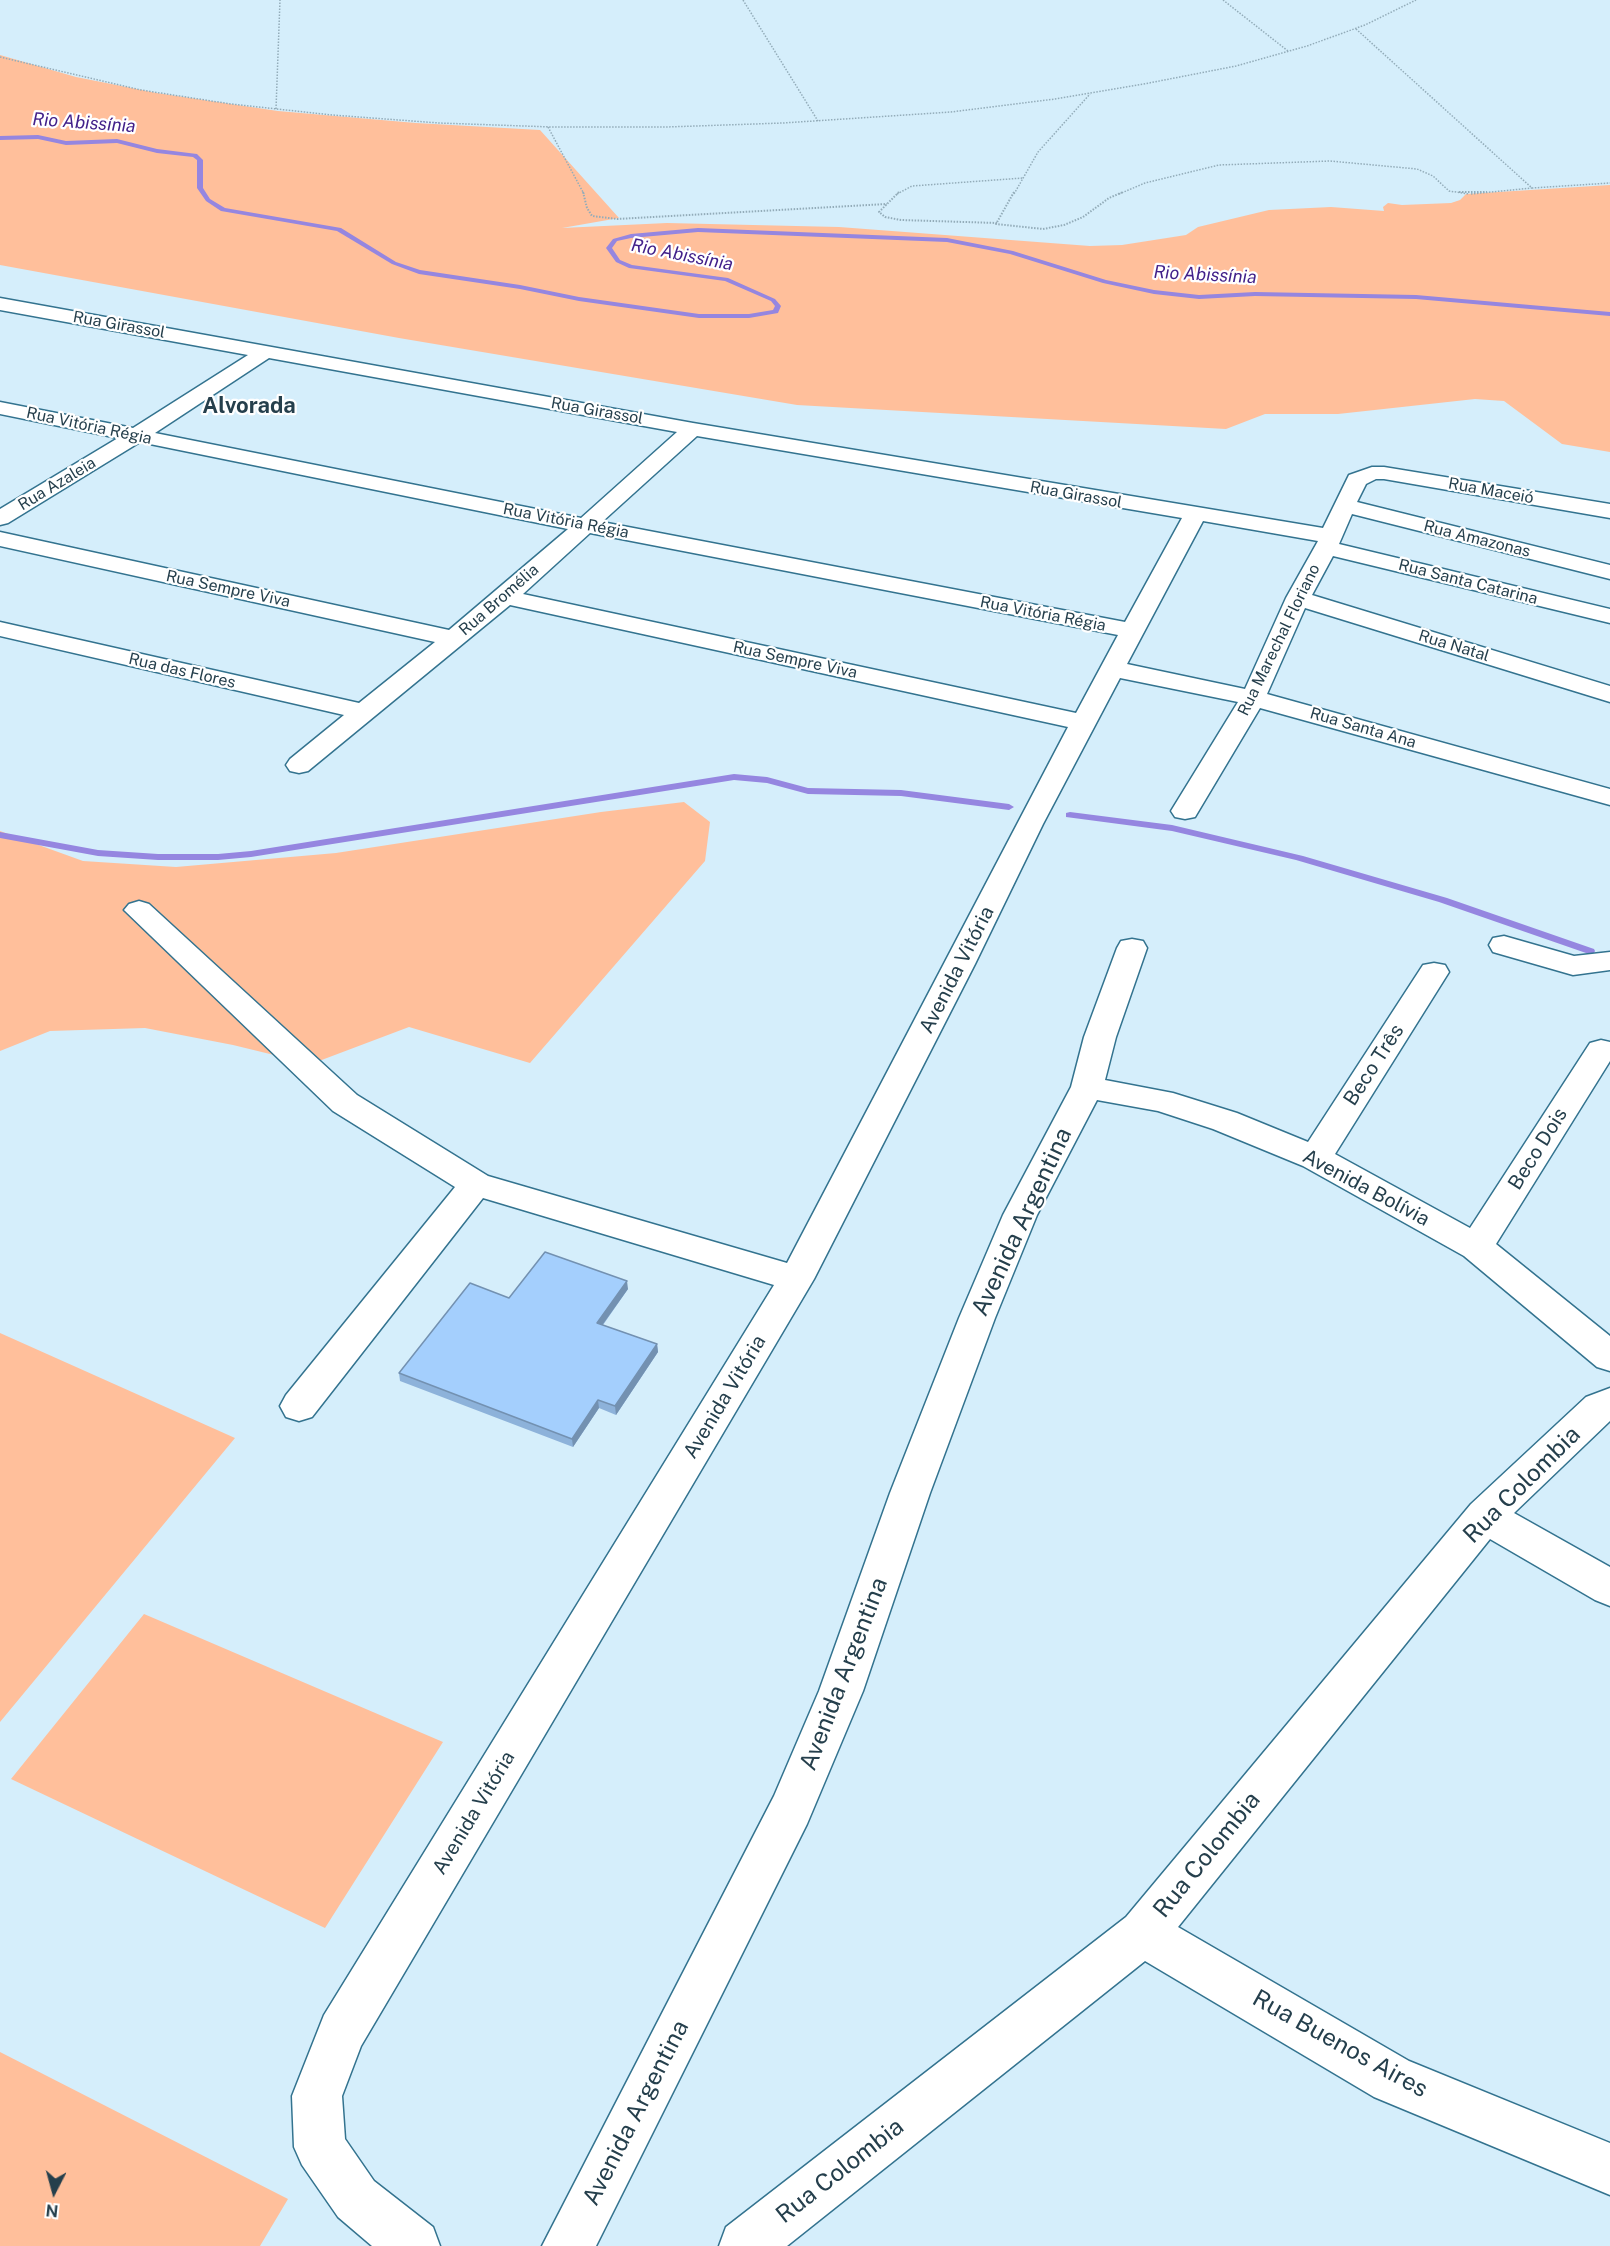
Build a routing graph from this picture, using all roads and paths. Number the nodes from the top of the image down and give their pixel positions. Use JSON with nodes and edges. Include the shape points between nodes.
{"nodes":[{"id":1,"x":280,"y":0,"type":"edge"},
{"id":2,"x":743,"y":0,"type":"edge"},
{"id":3,"x":1223,"y":0,"type":"edge"},
{"id":4,"x":1416,"y":0,"type":"edge"},
{"id":5,"x":1356,"y":29,"type":"junction"},
{"id":6,"x":1289,"y":52,"type":"junction"},
{"id":7,"x":0,"y":57,"type":"edge"},
{"id":8,"x":1090,"y":94,"type":"junction"},
{"id":9,"x":276,"y":110,"type":"junction"},
{"id":10,"x":818,"y":121,"type":"junction"},
{"id":11,"x":548,"y":127,"type":"junction"},
{"id":12,"x":1024,"y":178,"type":"junction"},
{"id":13,"x":1610,"y":183,"type":"edge"},
{"id":14,"x":1532,"y":188,"type":"junction"},
{"id":15,"x":886,"y":204,"type":"junction"},
{"id":16,"x":997,"y":223,"type":"junction"},
{"id":17,"x":0,"y":304,"type":"edge"},
{"id":18,"x":265,"y":352,"type":"junction"},
{"id":19,"x":0,"y":408,"type":"edge"},
{"id":20,"x":693,"y":429,"type":"junction"},
{"id":21,"x":136,"y":436,"type":"junction"},
{"id":22,"x":1372,"y":473,"type":"joint"},
{"id":23,"x":1344,"y":505,"type":"junction"},
{"id":24,"x":1610,"y":511,"type":"edge"},
{"id":25,"x":1195,"y":515,"type":"junction"},
{"id":26,"x":0,"y":518,"type":"edge"},
{"id":27,"x":584,"y":525,"type":"junction"},
{"id":28,"x":0,"y":539,"type":"edge"},
{"id":29,"x":1328,"y":542,"type":"junction"},
{"id":30,"x":1610,"y":572,"type":"edge"},
{"id":31,"x":505,"y":597,"type":"junction"},
{"id":32,"x":1298,"y":598,"type":"junction"},
{"id":33,"x":1610,"y":616,"type":"edge"},
{"id":34,"x":0,"y":629,"type":"edge"},
{"id":35,"x":1133,"y":631,"type":"junction"},
{"id":36,"x":455,"y":639,"type":"junction"},
{"id":37,"x":1113,"y":669,"type":"junction"},
{"id":38,"x":1610,"y":694,"type":"edge"},
{"id":39,"x":1253,"y":698,"type":"junction"},
{"id":40,"x":364,"y":712,"type":"junction"},
{"id":41,"x":1085,"y":723,"type":"junction"},
{"id":42,"x":299,"y":765,"type":"dead end"},
{"id":43,"x":1610,"y":797,"type":"edge"},
{"id":44,"x":1185,"y":811,"type":"dead end"},
{"id":45,"x":139,"y":910,"type":"dead end"},
{"id":46,"x":1504,"y":945,"type":"dead end"},
{"id":47,"x":1132,"y":948,"type":"dead end"},
{"id":48,"x":1610,"y":961,"type":"edge"},
{"id":49,"x":1434,"y":972,"type":"dead end"},
{"id":50,"x":1601,"y":1050,"type":"dead end"},
{"id":51,"x":1086,"y":1087,"type":"junction"},
{"id":52,"x":1315,"y":1158,"type":"junction"},
{"id":53,"x":476,"y":1184,"type":"junction"},
{"id":54,"x":1476,"y":1247,"type":"junction"},
{"id":55,"x":796,"y":1279,"type":"junction"},
{"id":56,"x":1610,"y":1357,"type":"edge"},
{"id":57,"x":1610,"y":1403,"type":"edge"},
{"id":58,"x":299,"y":1406,"type":"dead end"},
{"id":59,"x":1485,"y":1516,"type":"junction"},
{"id":60,"x":1610,"y":1587,"type":"edge"},
{"id":61,"x":1143,"y":1933,"type":"junction"},
{"id":62,"x":1610,"y":2169,"type":"edge"},
{"id":63,"x":414,"y":2246,"type":"edge"},
{"id":64,"x":568,"y":2246,"type":"edge"},
{"id":65,"x":745,"y":2246,"type":"edge"}],
"edges":[{"from":1,"to":9,"type":"path"},
{"from":2,"to":10,"type":"path"},
{"from":3,"to":6,"type":"path"},
{"from":4,"to":5,"type":"path"},
{"from":5,"to":6,"type":"path"},
{"from":5,"to":14,"type":"path"},
{"from":6,"to":8,"type":"path"},
{"from":7,"to":9,"type":"path","via":[[120,86]]},
{"from":8,"to":10,"type":"path","via":[[951,112]]},
{"from":8,"to":12,"type":"path","via":[[1038,152]]},
{"from":9,"to":11,"type":"path"},
{"from":10,"to":11,"type":"path"},
{"from":11,"to":15,"type":"path","via":[[592,216],[617,219]]},
{"from":12,"to":15,"type":"path","via":[[912,186]]},
{"from":12,"to":16,"type":"path"},
{"from":13,"to":14,"type":"path"},
{"from":14,"to":16,"type":"path","via":[[1470,194],[1449,192],[1433,176],[1418,169],[1361,163],[1219,165],[1145,183],[1109,198],[1064,225],[1043,229]]},
{"from":15,"to":16,"type":"path","via":[[879,212],[885,218]]},
{"from":17,"to":18,"type":"street","name":"Rua Girassol"},
{"from":18,"to":20,"type":"street","name":"Rua Girassol"},
{"from":18,"to":21,"type":"street","name":"Rua Azaleia"},
{"from":19,"to":21,"type":"street","name":"Rua Vitória Régia"},
{"from":20,"to":25,"type":"street","name":"Rua Girassol"},
{"from":20,"to":27,"type":"street","name":"Rua Bromélia"},
{"from":21,"to":26,"type":"street","name":"Rua Azaleia"},
{"from":21,"to":27,"type":"street","name":"Rua Vitória Régia"},
{"from":22,"to":23,"type":"street","name":"Rua Marechal Floriano","via":[[1358,480]]},
{"from":22,"to":24,"type":"street","name":"Rua Maceió"},
{"from":23,"to":29,"type":"street","name":"Rua Marechal Floriano"},
{"from":23,"to":30,"type":"street","name":"Rua Amazonas"},
{"from":25,"to":29,"type":"street","name":"Rua Girassol"},
{"from":25,"to":35,"type":"street","name":"Avenida Vitória"},
{"from":27,"to":31,"type":"street","name":"Rua Bromélia"},
{"from":27,"to":35,"type":"street","name":"Rua Vitória Régia"},
{"from":28,"to":36,"type":"street","name":"Rua Sempre Viva"},
{"from":29,"to":32,"type":"street","name":"Rua Marechal Floriano"},
{"from":29,"to":33,"type":"street","name":"Rua Santa Catarina"},
{"from":31,"to":36,"type":"street","name":"Rua Bromélia"},
{"from":31,"to":41,"type":"street","name":"Rua Sempre Viva"},
{"from":32,"to":38,"type":"street","name":"Rua Natal"},
{"from":32,"to":39,"type":"street","name":"Rua Marechal Floriano"},
{"from":34,"to":40,"type":"street","name":"Rua das Flores"},
{"from":35,"to":37,"type":"street","name":"Avenida Vitória"},
{"from":36,"to":40,"type":"street","name":"Rua Bromélia"},
{"from":37,"to":39,"type":"street","name":"Rua Santa Ana"},
{"from":37,"to":41,"type":"street","name":"Avenida Vitória"},
{"from":39,"to":43,"type":"street","name":"Rua Santa Ana"},
{"from":39,"to":44,"type":"street","name":"Rua Marechal Floriano"},
{"from":40,"to":42,"type":"street","name":"Rua Bromélia"},
{"from":41,"to":55,"type":"street","name":"Avenida Vitória","via":[[1029,824]]},
{"from":45,"to":53,"type":"street","via":[[345,1103]]},
{"from":46,"to":48,"type":"street","via":[[1573,966]]},
{"from":47,"to":51,"type":"street","name":"Avenida Argentina"},
{"from":49,"to":52,"type":"street","name":"Beco Três"},
{"from":50,"to":54,"type":"street","name":"Beco Dois"},
{"from":51,"to":52,"type":"street","name":"Avenida Bolívia","via":[[1161,1101],[1225,1121]]},
{"from":51,"to":64,"type":"street","name":"Avenida Argentina","via":[[1020,1215],[977,1318],[910,1493],[842,1691],[791,1809]]},
{"from":52,"to":54,"type":"street","name":"Avenida Bolívia"},
{"from":53,"to":55,"type":"street"},
{"from":53,"to":58,"type":"street"},
{"from":54,"to":56,"type":"street","name":"Avenida Bolívia"},
{"from":55,"to":63,"type":"street","name":"Avenida Vitória","via":[[341,2032],[317,2096],[320,2146],[356,2199]]},
{"from":57,"to":59,"type":"street","name":"Rua Colombia","via":[[1599,1408]]},
{"from":59,"to":60,"type":"street"},
{"from":59,"to":61,"type":"street","name":"Rua Colombia"},
{"from":61,"to":62,"type":"street","name":"Rua Buenos Aires","via":[[1392,2079]]},
{"from":61,"to":65,"type":"street","name":"Rua Colombia"}]}
